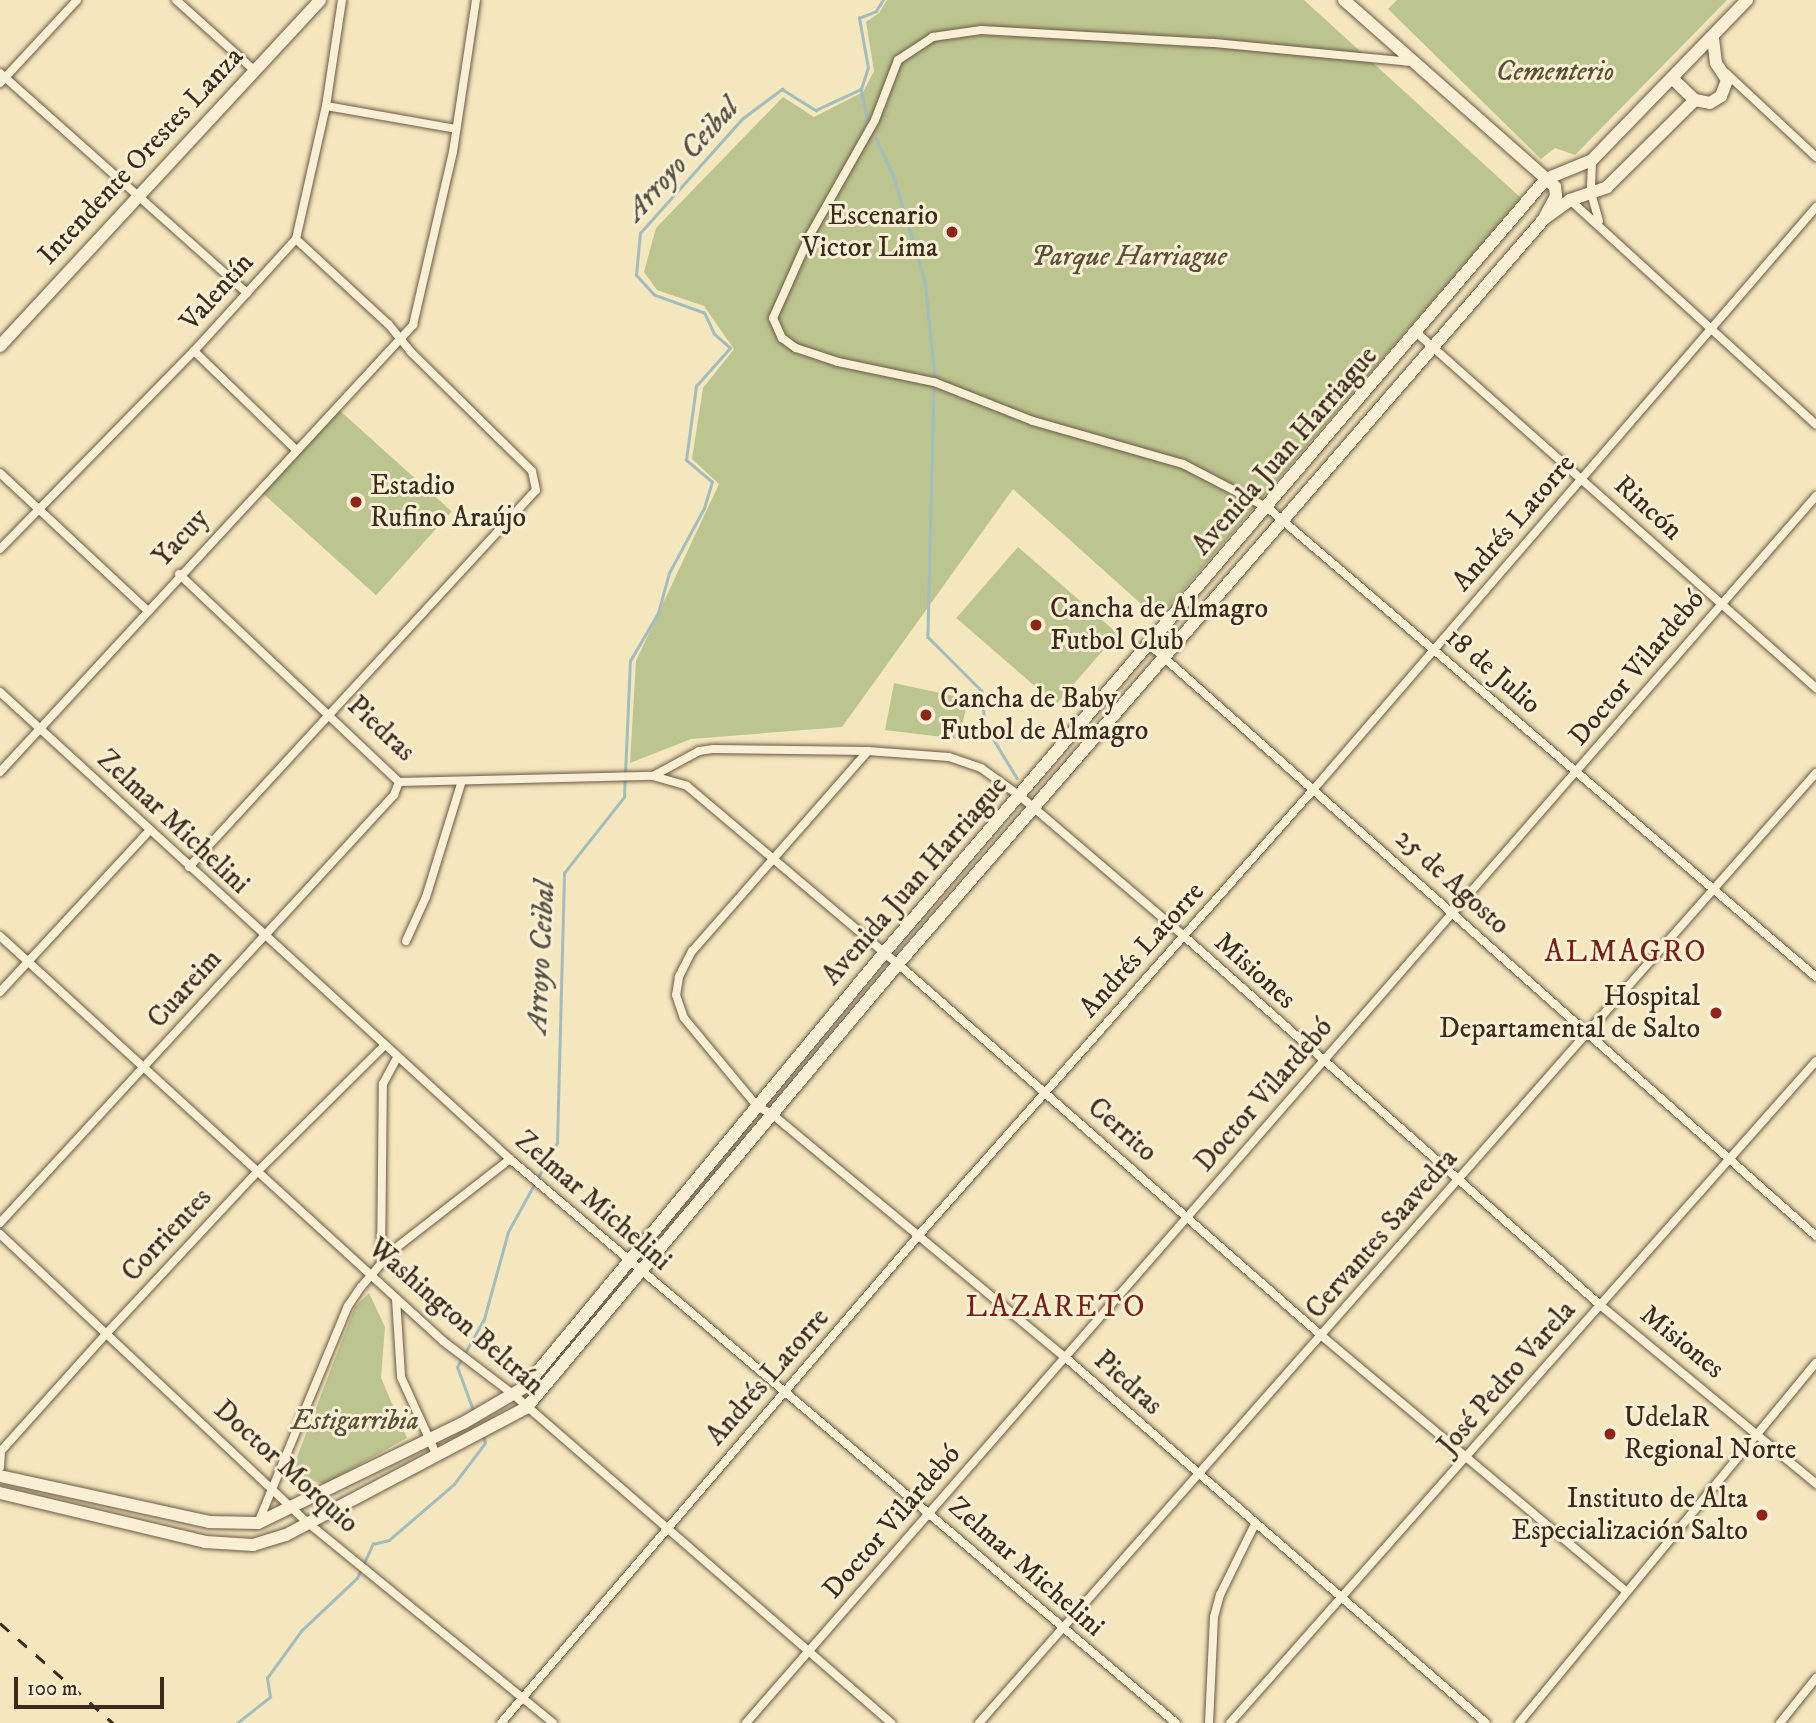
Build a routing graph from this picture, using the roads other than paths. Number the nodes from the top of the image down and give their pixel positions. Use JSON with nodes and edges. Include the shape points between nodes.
{"nodes":[{"id":1,"x":77,"y":0,"type":"edge"},
{"id":2,"x":176,"y":0,"type":"edge"},
{"id":3,"x":320,"y":0,"type":"edge"},
{"id":4,"x":342,"y":0,"type":"edge"},
{"id":5,"x":476,"y":0,"type":"edge"},
{"id":6,"x":1344,"y":0,"type":"edge"},
{"id":7,"x":1747,"y":0,"type":"edge"},
{"id":8,"x":1713,"y":38,"type":"junction"},
{"id":9,"x":1698,"y":55,"type":"junction"},
{"id":10,"x":1411,"y":62,"type":"junction"},
{"id":11,"x":1720,"y":67,"type":"junction"},
{"id":12,"x":253,"y":69,"type":"junction"},
{"id":13,"x":2,"y":78,"type":"edge"},
{"id":14,"x":1673,"y":79,"type":"junction"},
{"id":15,"x":1695,"y":100,"type":"junction"},
{"id":16,"x":326,"y":106,"type":"junction"},
{"id":17,"x":456,"y":129,"type":"junction"},
{"id":18,"x":1816,"y":156,"type":"edge"},
{"id":19,"x":1592,"y":160,"type":"junction"},
{"id":20,"x":1546,"y":179,"type":"junction"},
{"id":21,"x":1536,"y":190,"type":"junction"},
{"id":22,"x":1591,"y":193,"type":"junction"},
{"id":23,"x":136,"y":197,"type":"junction"},
{"id":24,"x":1570,"y":200,"type":"junction"},
{"id":25,"x":1816,"y":207,"type":"edge"},
{"id":26,"x":1544,"y":219,"type":"junction"},
{"id":27,"x":1600,"y":223,"type":"junction"},
{"id":28,"x":296,"y":239,"type":"junction"},
{"id":29,"x":247,"y":293,"type":"junction"},
{"id":30,"x":1709,"y":328,"type":"junction"},
{"id":31,"x":1418,"y":334,"type":"junction"},
{"id":32,"x":398,"y":338,"type":"junction"},
{"id":33,"x":0,"y":346,"type":"edge"},
{"id":34,"x":1433,"y":346,"type":"junction"},
{"id":35,"x":194,"y":351,"type":"junction"},
{"id":36,"x":1816,"y":425,"type":"edge"},
{"id":37,"x":295,"y":449,"type":"junction"},
{"id":38,"x":0,"y":473,"type":"edge"},
{"id":39,"x":1582,"y":479,"type":"junction"},
{"id":40,"x":1816,"y":496,"type":"edge"},
{"id":41,"x":1268,"y":508,"type":"junction"},
{"id":42,"x":38,"y":509,"type":"junction"},
{"id":43,"x":1283,"y":521,"type":"junction"},
{"id":44,"x":0,"y":549,"type":"edge"},
{"id":45,"x":179,"y":574,"type":"junction"},
{"id":46,"x":1722,"y":604,"type":"junction"},
{"id":47,"x":147,"y":610,"type":"junction"},
{"id":48,"x":1151,"y":646,"type":"junction"},
{"id":49,"x":1434,"y":650,"type":"junction"},
{"id":50,"x":1163,"y":658,"type":"junction"},
{"id":51,"x":1816,"y":688,"type":"edge"},
{"id":52,"x":0,"y":692,"type":"edge"},
{"id":53,"x":330,"y":712,"type":"junction"},
{"id":54,"x":40,"y":729,"type":"junction"},
{"id":55,"x":868,"y":751,"type":"junction"},
{"id":56,"x":0,"y":772,"type":"edge"},
{"id":57,"x":1578,"y":773,"type":"junction"},
{"id":58,"x":1816,"y":773,"type":"edge"},
{"id":59,"x":653,"y":776,"type":"junction"},
{"id":60,"x":603,"y":779,"type":"joint"},
{"id":61,"x":462,"y":781,"type":"junction"},
{"id":62,"x":399,"y":782,"type":"junction"},
{"id":63,"x":1313,"y":790,"type":"junction"},
{"id":64,"x":1020,"y":796,"type":"junction"},
{"id":65,"x":1034,"y":809,"type":"junction"},
{"id":66,"x":149,"y":831,"type":"junction"},
{"id":67,"x":774,"y":857,"type":"junction"},
{"id":68,"x":188,"y":867,"type":"junction"},
{"id":69,"x":1712,"y":888,"type":"junction"},
{"id":70,"x":1452,"y":912,"type":"junction"},
{"id":71,"x":0,"y":936,"type":"edge"},
{"id":72,"x":263,"y":937,"type":"junction"},
{"id":73,"x":1185,"y":937,"type":"junction"},
{"id":74,"x":406,"y":942,"type":"dead end"},
{"id":75,"x":884,"y":953,"type":"junction"},
{"id":76,"x":28,"y":961,"type":"junction"},
{"id":77,"x":898,"y":964,"type":"junction"},
{"id":78,"x":1816,"y":977,"type":"edge"},
{"id":79,"x":0,"y":992,"type":"edge"},
{"id":80,"x":1587,"y":1033,"type":"junction"},
{"id":81,"x":384,"y":1046,"type":"junction"},
{"id":82,"x":397,"y":1058,"type":"junction"},
{"id":83,"x":1816,"y":1061,"type":"edge"},
{"id":84,"x":1322,"y":1062,"type":"junction"},
{"id":85,"x":144,"y":1069,"type":"junction"},
{"id":86,"x":1045,"y":1093,"type":"junction"},
{"id":87,"x":757,"y":1106,"type":"junction"},
{"id":88,"x":773,"y":1115,"type":"junction"},
{"id":89,"x":510,"y":1159,"type":"junction"},
{"id":90,"x":1730,"y":1160,"type":"junction"},
{"id":91,"x":257,"y":1172,"type":"junction"},
{"id":92,"x":1458,"y":1181,"type":"junction"},
{"id":93,"x":1189,"y":1217,"type":"junction"},
{"id":94,"x":0,"y":1223,"type":"edge"},
{"id":95,"x":0,"y":1234,"type":"edge"},
{"id":96,"x":919,"y":1235,"type":"junction"},
{"id":97,"x":1816,"y":1236,"type":"edge"},
{"id":98,"x":629,"y":1263,"type":"junction"},
{"id":99,"x":380,"y":1264,"type":"junction"},
{"id":100,"x":642,"y":1274,"type":"junction"},
{"id":101,"x":371,"y":1276,"type":"junction"},
{"id":102,"x":397,"y":1299,"type":"junction"},
{"id":103,"x":1600,"y":1305,"type":"junction"},
{"id":104,"x":104,"y":1335,"type":"junction"},
{"id":105,"x":1323,"y":1337,"type":"junction"},
{"id":106,"x":1066,"y":1358,"type":"junction"},
{"id":107,"x":1816,"y":1363,"type":"edge"},
{"id":108,"x":514,"y":1395,"type":"junction"},
{"id":109,"x":784,"y":1395,"type":"junction"},
{"id":110,"x":526,"y":1408,"type":"junction"},
{"id":111,"x":1758,"y":1433,"type":"junction"},
{"id":112,"x":430,"y":1439,"type":"junction"},
{"id":113,"x":0,"y":1451,"type":"edge"},
{"id":114,"x":438,"y":1456,"type":"junction"},
{"id":115,"x":1469,"y":1458,"type":"junction"},
{"id":116,"x":0,"y":1467,"type":"edge"},
{"id":117,"x":0,"y":1476,"type":"edge"},
{"id":118,"x":1199,"y":1477,"type":"junction"},
{"id":119,"x":1816,"y":1484,"type":"edge"},
{"id":120,"x":274,"y":1486,"type":"junction"},
{"id":121,"x":0,"y":1493,"type":"edge"},
{"id":122,"x":292,"y":1508,"type":"junction"},
{"id":123,"x":930,"y":1514,"type":"junction"},
{"id":124,"x":258,"y":1523,"type":"junction"},
{"id":125,"x":308,"y":1523,"type":"junction"},
{"id":126,"x":1254,"y":1526,"type":"junction"},
{"id":127,"x":668,"y":1528,"type":"junction"},
{"id":128,"x":1625,"y":1590,"type":"junction"},
{"id":129,"x":1344,"y":1599,"type":"junction"},
{"id":130,"x":1062,"y":1628,"type":"junction"},
{"id":131,"x":808,"y":1652,"type":"junction"},
{"id":132,"x":1816,"y":1678,"type":"edge"},
{"id":133,"x":522,"y":1698,"type":"junction"},
{"id":134,"x":501,"y":1723,"type":"edge"},
{"id":135,"x":553,"y":1723,"type":"edge"},
{"id":136,"x":746,"y":1723,"type":"edge"},
{"id":137,"x":891,"y":1723,"type":"edge"},
{"id":138,"x":979,"y":1723,"type":"edge"},
{"id":139,"x":1175,"y":1723,"type":"edge"},
{"id":140,"x":1209,"y":1723,"type":"edge"},
{"id":141,"x":1230,"y":1723,"type":"edge"},
{"id":142,"x":1486,"y":1723,"type":"edge"},
{"id":143,"x":1520,"y":1723,"type":"edge"},
{"id":144,"x":1780,"y":1723,"type":"edge"}],
"edges":[{"from":1,"to":13,"type":"street"},
{"from":2,"to":12,"type":"street"},
{"from":3,"to":12,"type":"street","name":"Intendente Orestes Lanza"},
{"from":4,"to":16,"type":"street","name":"Valentín"},
{"from":5,"to":17,"type":"street","name":"Yacuy"},
{"from":6,"to":10,"type":"street"},
{"from":7,"to":8,"type":"street","name":"Avenida Juan Harriague"},
{"from":8,"to":9,"type":"street","name":"Avenida Juan Harriague"},
{"from":8,"to":11,"type":"street"},
{"from":9,"to":11,"type":"street"},
{"from":9,"to":14,"type":"street","name":"Avenida Juan Harriague"},
{"from":10,"to":20,"type":"street"},
{"from":10,"to":41,"type":"street","name":"18 de Julio","via":[[1212,43],[981,30],[933,37],[898,60],[864,144],[810,235],[773,318],[782,338],[796,348],[838,362],[934,382],[1033,421],[1184,464]]},
{"from":11,"to":15,"type":"street","via":[[1727,80],[1721,96],[1710,103]]},
{"from":11,"to":18,"type":"street"},
{"from":12,"to":23,"type":"street","name":"Intendente Orestes Lanza"},
{"from":13,"to":23,"type":"street"},
{"from":14,"to":15,"type":"street"},
{"from":14,"to":19,"type":"street","name":"Avenida Juan Harriague"},
{"from":15,"to":22,"type":"street","name":"Avenida Juan Harriague","via":[[1634,165],[1607,187]]},
{"from":16,"to":17,"type":"street"},
{"from":16,"to":28,"type":"street","name":"Valentín"},
{"from":17,"to":32,"type":"street","name":"Yacuy","via":[[417,315]]},
{"from":19,"to":20,"type":"street","name":"Avenida Juan Harriague"},
{"from":19,"to":22,"type":"street"},
{"from":20,"to":21,"type":"street","name":"Avenida Juan Harriague"},
{"from":20,"to":26,"type":"street","via":[[1557,191]]},
{"from":21,"to":26,"type":"street","via":[[1534,205]]},
{"from":21,"to":31,"type":"street","name":"Avenida Juan Harriague"},
{"from":22,"to":24,"type":"street","name":"Avenida Juan Harriague"},
{"from":22,"to":27,"type":"street"},
{"from":23,"to":29,"type":"street"},
{"from":23,"to":33,"type":"street","name":"Intendente Orestes Lanza"},
{"from":24,"to":26,"type":"street","name":"Avenida Juan Harriague"},
{"from":24,"to":27,"type":"street"},
{"from":25,"to":30,"type":"street","name":"Andrés Latorre"},
{"from":26,"to":34,"type":"street","name":"Avenida Juan Harriague"},
{"from":27,"to":30,"type":"street"},
{"from":28,"to":29,"type":"street","name":"Valentín"},
{"from":28,"to":32,"type":"street"},
{"from":29,"to":35,"type":"street","name":"Valentín"},
{"from":30,"to":36,"type":"street"},
{"from":30,"to":39,"type":"street","name":"Andrés Latorre"},
{"from":31,"to":34,"type":"street","name":"Rincón"},
{"from":31,"to":41,"type":"street","name":"Avenida Juan Harriague"},
{"from":32,"to":37,"type":"street","name":"Yacuy"},
{"from":32,"to":53,"type":"street","via":[[532,471],[536,489]]},
{"from":34,"to":39,"type":"street","name":"Rincón"},
{"from":34,"to":43,"type":"street","name":"Avenida Juan Harriague"},
{"from":35,"to":37,"type":"street"},
{"from":35,"to":42,"type":"street","name":"Valentín"},
{"from":37,"to":45,"type":"street","name":"Yacuy"},
{"from":38,"to":42,"type":"street"},
{"from":39,"to":46,"type":"street","name":"Rincón"},
{"from":39,"to":49,"type":"street","name":"Andrés Latorre"},
{"from":40,"to":46,"type":"street","name":"Doctor Vilardebó"},
{"from":41,"to":43,"type":"street","name":"18 de Julio"},
{"from":41,"to":48,"type":"street","name":"Avenida Juan Harriague"},
{"from":42,"to":44,"type":"street","name":"Valentín"},
{"from":42,"to":47,"type":"street"},
{"from":43,"to":49,"type":"street","name":"18 de Julio"},
{"from":43,"to":50,"type":"street","name":"Avenida Juan Harriague"},
{"from":45,"to":47,"type":"street","name":"Yacuy"},
{"from":45,"to":53,"type":"street","name":"Piedras"},
{"from":46,"to":51,"type":"street","name":"Rincón"},
{"from":46,"to":57,"type":"street","name":"Doctor Vilardebó"},
{"from":47,"to":54,"type":"street","name":"Yacuy"},
{"from":48,"to":50,"type":"street","name":"25 de Agosto"},
{"from":48,"to":64,"type":"street","name":"Avenida Juan Harriague"},
{"from":49,"to":57,"type":"street","name":"18 de Julio"},
{"from":49,"to":63,"type":"street","name":"Andrés Latorre"},
{"from":50,"to":63,"type":"street","name":"25 de Agosto"},
{"from":50,"to":65,"type":"street","name":"Avenida Juan Harriague"},
{"from":52,"to":54,"type":"street","name":"Zelmar Michelini"},
{"from":53,"to":62,"type":"street","name":"Piedras"},
{"from":53,"to":68,"type":"street"},
{"from":54,"to":56,"type":"street","name":"Yacuy"},
{"from":54,"to":66,"type":"street","name":"Zelmar Michelini"},
{"from":55,"to":59,"type":"street","name":"Misiones","via":[[706,750]]},
{"from":55,"to":64,"type":"street","name":"Misiones","via":[[949,757],[981,768]]},
{"from":55,"to":67,"type":"street"},
{"from":57,"to":69,"type":"street","name":"18 de Julio"},
{"from":57,"to":70,"type":"street","name":"Doctor Vilardebó"},
{"from":58,"to":69,"type":"street","name":"Cervantes Saavedra"},
{"from":59,"to":60,"type":"street","name":"Cerrito"},
{"from":59,"to":67,"type":"street","name":"Cerrito","via":[[687,786]]},
{"from":60,"to":61,"type":"street","name":"Piedras"},
{"from":61,"to":62,"type":"street","name":"Piedras"},
{"from":61,"to":74,"type":"street","via":[[426,897]]},
{"from":62,"to":72,"type":"street","name":"Cuareim","via":[[394,795]]},
{"from":63,"to":70,"type":"street","name":"25 de Agosto"},
{"from":63,"to":73,"type":"street","name":"Andrés Latorre"},
{"from":64,"to":65,"type":"street","name":"Misiones"},
{"from":64,"to":75,"type":"street","name":"Avenida Juan Harriague"},
{"from":65,"to":73,"type":"street","name":"Misiones"},
{"from":65,"to":77,"type":"street","name":"Avenida Juan Harriague"},
{"from":66,"to":68,"type":"street","name":"Zelmar Michelini"},
{"from":66,"to":76,"type":"street"},
{"from":67,"to":75,"type":"street","name":"Cerrito"},
{"from":67,"to":87,"type":"street","name":"Piedras","via":[[692,951],[676,995],[684,1018]]},
{"from":68,"to":72,"type":"street","name":"Zelmar Michelini"},
{"from":69,"to":78,"type":"street","name":"18 de Julio"},
{"from":69,"to":80,"type":"street","name":"Cervantes Saavedra"},
{"from":70,"to":80,"type":"street","name":"25 de Agosto"},
{"from":70,"to":84,"type":"street","name":"Doctor Vilardebó"},
{"from":71,"to":76,"type":"street","name":"Washington Beltrán"},
{"from":72,"to":81,"type":"street","name":"Zelmar Michelini"},
{"from":72,"to":85,"type":"street","name":"Cuareim"},
{"from":73,"to":84,"type":"street","name":"Misiones"},
{"from":73,"to":86,"type":"street","name":"Andrés Latorre"},
{"from":75,"to":77,"type":"street","name":"Cerrito"},
{"from":75,"to":87,"type":"street","name":"Avenida Juan Harriague"},
{"from":76,"to":79,"type":"street"},
{"from":76,"to":85,"type":"street","name":"Washington Beltrán"},
{"from":77,"to":86,"type":"street","name":"Cerrito"},
{"from":77,"to":88,"type":"street","name":"Avenida Juan Harriague"},
{"from":80,"to":90,"type":"street","name":"25 de Agosto"},
{"from":80,"to":92,"type":"street","name":"Cervantes Saavedra"},
{"from":81,"to":82,"type":"street","name":"Zelmar Michelini"},
{"from":81,"to":91,"type":"street","name":"Corrientes"},
{"from":82,"to":89,"type":"street","name":"Zelmar Michelini"},
{"from":82,"to":99,"type":"street","via":[[383,1084]]},
{"from":83,"to":90,"type":"street","name":"José Pedro Varela"},
{"from":84,"to":92,"type":"street","name":"Misiones"},
{"from":84,"to":93,"type":"street","name":"Doctor Vilardebó"},
{"from":85,"to":91,"type":"street","name":"Washington Beltrán"},
{"from":85,"to":94,"type":"street","name":"Cuareim"},
{"from":86,"to":93,"type":"street","name":"Cerrito"},
{"from":86,"to":96,"type":"street","name":"Andrés Latorre"},
{"from":87,"to":88,"type":"street","name":"Piedras"},
{"from":87,"to":98,"type":"street","name":"Avenida Juan Harriague"},
{"from":88,"to":96,"type":"street","name":"Piedras"},
{"from":88,"to":100,"type":"street","name":"Avenida Juan Harriague"},
{"from":89,"to":98,"type":"street","name":"Zelmar Michelini"},
{"from":89,"to":99,"type":"street"},
{"from":90,"to":97,"type":"street","name":"25 de Agosto"},
{"from":90,"to":103,"type":"street","name":"José Pedro Varela"},
{"from":91,"to":101,"type":"street","name":"Washington Beltrán"},
{"from":91,"to":104,"type":"street","name":"Corrientes"},
{"from":92,"to":103,"type":"street","name":"Misiones"},
{"from":92,"to":105,"type":"street","name":"Cervantes Saavedra"},
{"from":93,"to":105,"type":"street","name":"Cerrito"},
{"from":93,"to":106,"type":"street","name":"Doctor Vilardebó"},
{"from":95,"to":104,"type":"street","name":"Doctor Morquio"},
{"from":96,"to":106,"type":"street","name":"Piedras"},
{"from":96,"to":109,"type":"street","name":"Andrés Latorre"},
{"from":98,"to":100,"type":"street","name":"Zelmar Michelini"},
{"from":98,"to":108,"type":"street","name":"Avenida Juan Harriague"},
{"from":99,"to":101,"type":"street"},
{"from":100,"to":109,"type":"street","name":"Zelmar Michelini"},
{"from":100,"to":110,"type":"street","name":"Avenida Juan Harriague"},
{"from":101,"to":102,"type":"street","name":"Washington Beltrán"},
{"from":101,"to":120,"type":"street","via":[[348,1306]]},
{"from":102,"to":108,"type":"street","name":"Washington Beltrán"},
{"from":102,"to":112,"type":"street","via":[[401,1377]]},
{"from":103,"to":111,"type":"street","name":"Misiones"},
{"from":103,"to":115,"type":"street","name":"José Pedro Varela"},
{"from":104,"to":113,"type":"street","name":"Corrientes"},
{"from":104,"to":120,"type":"street","name":"Doctor Morquio"},
{"from":105,"to":115,"type":"street","name":"Cerrito"},
{"from":105,"to":118,"type":"street","name":"Cervantes Saavedra"},
{"from":106,"to":118,"type":"street","name":"Piedras"},
{"from":106,"to":123,"type":"street","name":"Doctor Vilardebó"},
{"from":107,"to":111,"type":"street"},
{"from":108,"to":110,"type":"street","name":"Washington Beltrán"},
{"from":108,"to":112,"type":"street","name":"Avenida Juan Harriague"},
{"from":109,"to":123,"type":"street","name":"Zelmar Michelini"},
{"from":109,"to":127,"type":"street","name":"Andrés Latorre"},
{"from":110,"to":114,"type":"street","name":"Avenida Juan Harriague"},
{"from":110,"to":127,"type":"street","name":"Washington Beltrán"},
{"from":111,"to":119,"type":"street","name":"Misiones"},
{"from":111,"to":128,"type":"street"},
{"from":112,"to":114,"type":"street"},
{"from":112,"to":122,"type":"street","name":"Avenida Juan Harriague"},
{"from":113,"to":116,"type":"street","name":"Corrientes"},
{"from":114,"to":125,"type":"street","name":"Avenida Juan Harriague"},
{"from":115,"to":128,"type":"street","name":"Cerrito"},
{"from":115,"to":129,"type":"street","name":"José Pedro Varela"},
{"from":117,"to":124,"type":"street","via":[[209,1522]]},
{"from":118,"to":126,"type":"street","name":"Piedras"},
{"from":118,"to":130,"type":"street","name":"Cervantes Saavedra"},
{"from":120,"to":122,"type":"street","name":"Doctor Morquio"},
{"from":120,"to":124,"type":"street"},
{"from":121,"to":125,"type":"street","name":"Avenida Juan Harriague","via":[[230,1545],[268,1542]]},
{"from":122,"to":124,"type":"street","name":"Avenida Juan Harriague"},
{"from":122,"to":125,"type":"street","name":"Doctor Morquio"},
{"from":123,"to":130,"type":"street","name":"Zelmar Michelini"},
{"from":123,"to":131,"type":"street","name":"Doctor Vilardebó"},
{"from":125,"to":133,"type":"street","name":"Doctor Morquio"},
{"from":126,"to":129,"type":"street","name":"Piedras"},
{"from":126,"to":140,"type":"street","via":[[1230,1571],[1214,1617]]},
{"from":127,"to":131,"type":"street","name":"Washington Beltrán"},
{"from":127,"to":133,"type":"street","name":"Andrés Latorre"},
{"from":128,"to":143,"type":"street"},
{"from":129,"to":141,"type":"street","name":"José Pedro Varela"},
{"from":129,"to":142,"type":"street","name":"Piedras"},
{"from":130,"to":138,"type":"street","name":"Cervantes Saavedra"},
{"from":130,"to":139,"type":"street","name":"Zelmar Michelini"},
{"from":131,"to":136,"type":"street","name":"Doctor Vilardebó"},
{"from":131,"to":137,"type":"street","name":"Washington Beltrán"},
{"from":132,"to":144,"type":"street"},
{"from":133,"to":134,"type":"street","name":"Andrés Latorre"},
{"from":133,"to":135,"type":"street","name":"Doctor Morquio"}]}
